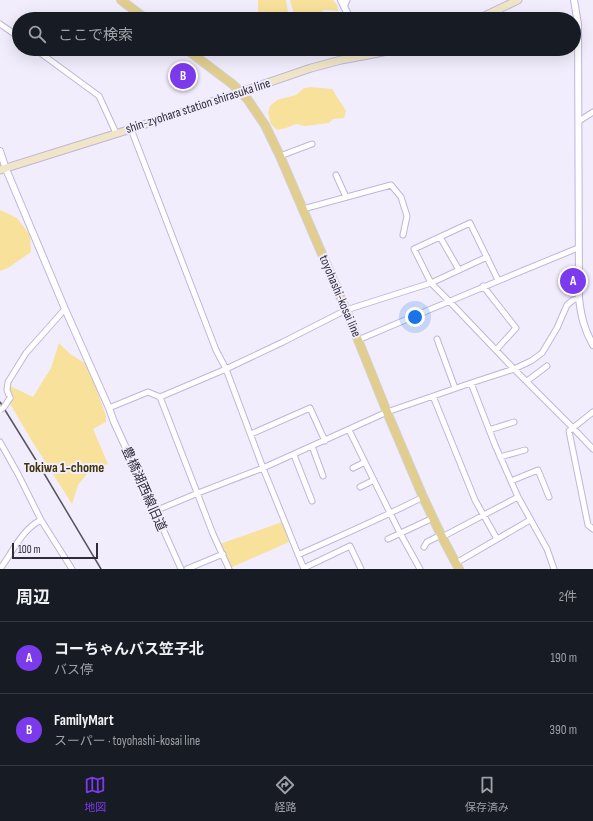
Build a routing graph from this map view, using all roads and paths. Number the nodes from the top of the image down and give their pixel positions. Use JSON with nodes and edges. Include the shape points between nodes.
{"nodes":[{"id":1,"x":121,"y":0,"type":"edge"},
{"id":2,"x":341,"y":0,"type":"edge"},
{"id":3,"x":348,"y":0,"type":"edge"},
{"id":4,"x":518,"y":0,"type":"edge"},
{"id":5,"x":574,"y":0,"type":"edge"},
{"id":6,"x":344,"y":7,"type":"junction"},
{"id":7,"x":137,"y":12,"type":"edge"},
{"id":8,"x":346,"y":12,"type":"edge"},
{"id":9,"x":493,"y":12,"type":"edge"},
{"id":10,"x":576,"y":12,"type":"edge"},
{"id":11,"x":0,"y":24,"type":"edge"},
{"id":12,"x":12,"y":32,"type":"edge"},
{"id":13,"x":45,"y":56,"type":"edge"},
{"id":14,"x":195,"y":56,"type":"edge"},
{"id":15,"x":354,"y":56,"type":"edge"},
{"id":16,"x":578,"y":56,"type":"edge"},
{"id":17,"x":241,"y":92,"type":"junction"},
{"id":18,"x":593,"y":112,"type":"edge"},
{"id":19,"x":579,"y":121,"type":"junction"},
{"id":20,"x":131,"y":129,"type":"junction"},
{"id":21,"x":116,"y":133,"type":"junction"},
{"id":22,"x":312,"y":144,"type":"dead end"},
{"id":23,"x":0,"y":151,"type":"edge"},
{"id":24,"x":280,"y":156,"type":"junction"},
{"id":25,"x":3,"y":169,"type":"edge"},
{"id":26,"x":336,"y":175,"type":"dead end"},
{"id":27,"x":346,"y":197,"type":"junction"},
{"id":28,"x":303,"y":209,"type":"junction"},
{"id":29,"x":403,"y":235,"type":"dead end"},
{"id":30,"x":440,"y":237,"type":"junction"},
{"id":31,"x":578,"y":248,"type":"junction"},
{"id":32,"x":487,"y":257,"type":"junction"},
{"id":33,"x":459,"y":270,"type":"junction"},
{"id":34,"x":498,"y":280,"type":"junction"},
{"id":35,"x":431,"y":283,"type":"junction"},
{"id":36,"x":483,"y":286,"type":"junction"},
{"id":37,"x":579,"y":298,"type":"junction"},
{"id":38,"x":450,"y":302,"type":"junction"},
{"id":39,"x":65,"y":309,"type":"junction"},
{"id":40,"x":346,"y":310,"type":"junction"},
{"id":41,"x":437,"y":339,"type":"dead end"},
{"id":42,"x":358,"y":340,"type":"junction"},
{"id":43,"x":593,"y":345,"type":"edge"},
{"id":44,"x":496,"y":350,"type":"junction"},
{"id":45,"x":547,"y":366,"type":"dead end"},
{"id":46,"x":226,"y":369,"type":"junction"},
{"id":47,"x":514,"y":369,"type":"junction"},
{"id":48,"x":527,"y":381,"type":"junction"},
{"id":49,"x":470,"y":383,"type":"junction"},
{"id":50,"x":455,"y":388,"type":"junction"},
{"id":51,"x":433,"y":396,"type":"junction"},
{"id":52,"x":160,"y":397,"type":"junction"},
{"id":53,"x":109,"y":408,"type":"junction"},
{"id":54,"x":0,"y":410,"type":"edge"},
{"id":55,"x":387,"y":412,"type":"junction"},
{"id":56,"x":593,"y":412,"type":"edge"},
{"id":57,"x":514,"y":422,"type":"dead end"},
{"id":58,"x":573,"y":428,"type":"junction"},
{"id":59,"x":349,"y":430,"type":"junction"},
{"id":60,"x":489,"y":430,"type":"junction"},
{"id":61,"x":250,"y":434,"type":"junction"},
{"id":62,"x":325,"y":441,"type":"junction"},
{"id":63,"x":0,"y":444,"type":"edge"},
{"id":64,"x":312,"y":446,"type":"junction"},
{"id":65,"x":593,"y":449,"type":"edge"},
{"id":66,"x":525,"y":450,"type":"dead end"},
{"id":67,"x":294,"y":455,"type":"junction"},
{"id":68,"x":500,"y":457,"type":"junction"},
{"id":69,"x":365,"y":462,"type":"junction"},
{"id":70,"x":263,"y":468,"type":"junction"},
{"id":71,"x":352,"y":468,"type":"dead end"},
{"id":72,"x":323,"y":476,"type":"dead end"},
{"id":73,"x":374,"y":480,"type":"junction"},
{"id":74,"x":511,"y":481,"type":"junction"},
{"id":75,"x":360,"y":487,"type":"dead end"},
{"id":76,"x":198,"y":493,"type":"junction"},
{"id":77,"x":423,"y":497,"type":"junction"},
{"id":78,"x":518,"y":497,"type":"junction"},
{"id":79,"x":549,"y":497,"type":"dead end"},
{"id":80,"x":312,"y":501,"type":"dead end"},
{"id":81,"x":154,"y":511,"type":"junction"},
{"id":82,"x":390,"y":514,"type":"junction"},
{"id":83,"x":484,"y":515,"type":"junction"},
{"id":84,"x":433,"y":518,"type":"junction"},
{"id":85,"x":41,"y":520,"type":"junction"},
{"id":86,"x":530,"y":520,"type":"junction"},
{"id":87,"x":593,"y":529,"type":"edge"},
{"id":88,"x":400,"y":533,"type":"junction"},
{"id":89,"x":441,"y":536,"type":"junction"},
{"id":90,"x":388,"y":539,"type":"dead end"},
{"id":91,"x":497,"y":540,"type":"junction"},
{"id":92,"x":424,"y":547,"type":"dead end"},
{"id":93,"x":223,"y":554,"type":"junction"},
{"id":94,"x":298,"y":554,"type":"junction"},
{"id":95,"x":457,"y":566,"type":"edge"},
{"id":96,"x":0,"y":569,"type":"edge"},
{"id":97,"x":72,"y":569,"type":"edge"},
{"id":98,"x":181,"y":569,"type":"edge"},
{"id":99,"x":187,"y":569,"type":"edge"},
{"id":100,"x":229,"y":569,"type":"edge"},
{"id":101,"x":304,"y":569,"type":"edge"},
{"id":102,"x":361,"y":569,"type":"edge"},
{"id":103,"x":420,"y":569,"type":"edge"},
{"id":104,"x":554,"y":569,"type":"edge"}],
"edges":[{"from":1,"to":7,"type":"main road"},
{"from":2,"to":6,"type":"street"},
{"from":3,"to":6,"type":"street"},
{"from":4,"to":9,"type":"main road"},
{"from":5,"to":10,"type":"street"},
{"from":6,"to":8,"type":"street"},
{"from":11,"to":12,"type":"street"},
{"from":13,"to":21,"type":"street","via":[[99,96]]},
{"from":14,"to":17,"type":"main road","name":"toyohashi-kosai line"},
{"from":15,"to":17,"type":"main road","name":"shin-zyohara station shirasuka line"},
{"from":16,"to":19,"type":"street"},
{"from":17,"to":20,"type":"main road","name":"shin-zyohara station shirasuka line"},
{"from":17,"to":24,"type":"main road","name":"toyohashi-kosai line","via":[[264,124]]},
{"from":18,"to":19,"type":"street"},
{"from":19,"to":31,"type":"street"},
{"from":20,"to":21,"type":"main road","name":"shin-zyohara station shirasuka line"},
{"from":20,"to":46,"type":"street","via":[[216,350]]},
{"from":21,"to":25,"type":"main road","name":"shin-zyohara station shirasuka line"},
{"from":22,"to":24,"type":"street"},
{"from":23,"to":25,"type":"street","name":"豊橋湖西線旧道"},
{"from":24,"to":28,"type":"main road","name":"toyohashi-kosai line"},
{"from":25,"to":39,"type":"street","name":"豊橋湖西線旧道"},
{"from":26,"to":27,"type":"street"},
{"from":27,"to":28,"type":"street"},
{"from":27,"to":29,"type":"street","via":[[391,185],[401,197],[407,216]]},
{"from":28,"to":40,"type":"main road","name":"toyohashi-kosai line"},
{"from":30,"to":32,"type":"street","via":[[470,223]]},
{"from":30,"to":33,"type":"street"},
{"from":30,"to":35,"type":"street","via":[[414,250]]},
{"from":31,"to":34,"type":"street"},
{"from":31,"to":37,"type":"street"},
{"from":32,"to":33,"type":"street"},
{"from":32,"to":34,"type":"street"},
{"from":33,"to":35,"type":"street"},
{"from":34,"to":36,"type":"street"},
{"from":35,"to":38,"type":"street"},
{"from":35,"to":40,"type":"street"},
{"from":36,"to":38,"type":"street"},
{"from":36,"to":44,"type":"street","via":[[516,328]]},
{"from":37,"to":43,"type":"street","via":[[587,335]]},
{"from":37,"to":47,"type":"street","via":[[567,305],[542,353],[531,362]]},
{"from":38,"to":42,"type":"street"},
{"from":38,"to":44,"type":"street"},
{"from":39,"to":53,"type":"street","name":"豊橋湖西線旧道"},
{"from":39,"to":54,"type":"street","bridge":true,"via":[[26,353],[8,382],[10,398]]},
{"from":40,"to":42,"type":"main road","name":"toyohashi-kosai line"},
{"from":40,"to":46,"type":"street"},
{"from":41,"to":50,"type":"street"},
{"from":42,"to":55,"type":"main road","name":"toyohashi-kosai line"},
{"from":44,"to":47,"type":"street"},
{"from":45,"to":48,"type":"street"},
{"from":46,"to":52,"type":"street"},
{"from":46,"to":61,"type":"street"},
{"from":47,"to":48,"type":"street"},
{"from":47,"to":49,"type":"street"},
{"from":48,"to":58,"type":"street"},
{"from":49,"to":50,"type":"street"},
{"from":49,"to":60,"type":"street"},
{"from":50,"to":51,"type":"street"},
{"from":51,"to":55,"type":"street"},
{"from":51,"to":83,"type":"street","via":[[475,500]]},
{"from":52,"to":53,"type":"street","via":[[148,392]]},
{"from":52,"to":76,"type":"street"},
{"from":53,"to":81,"type":"street","name":"豊橋湖西線旧道"},
{"from":55,"to":59,"type":"street"},
{"from":55,"to":77,"type":"main road","name":"toyohashi-kosai line"},
{"from":56,"to":58,"type":"street"},
{"from":57,"to":60,"type":"street"},
{"from":58,"to":65,"type":"street"},
{"from":58,"to":87,"type":"street","via":[[569,431],[588,525]]},
{"from":59,"to":62,"type":"street"},
{"from":59,"to":69,"type":"street"},
{"from":60,"to":68,"type":"street"},
{"from":61,"to":62,"type":"street","via":[[310,408]]},
{"from":61,"to":70,"type":"street"},
{"from":62,"to":64,"type":"street"},
{"from":63,"to":85,"type":"street"},
{"from":64,"to":67,"type":"street"},
{"from":64,"to":72,"type":"street"},
{"from":66,"to":68,"type":"street"},
{"from":67,"to":70,"type":"street"},
{"from":67,"to":80,"type":"street"},
{"from":68,"to":74,"type":"street"},
{"from":69,"to":71,"type":"street"},
{"from":69,"to":73,"type":"street"},
{"from":70,"to":76,"type":"street"},
{"from":70,"to":94,"type":"street"},
{"from":73,"to":75,"type":"street"},
{"from":73,"to":82,"type":"street"},
{"from":74,"to":78,"type":"street"},
{"from":74,"to":79,"type":"street","via":[[538,470]]},
{"from":76,"to":81,"type":"street"},
{"from":76,"to":93,"type":"street"},
{"from":77,"to":82,"type":"street"},
{"from":77,"to":84,"type":"main road","name":"toyohashi-kosai line"},
{"from":78,"to":83,"type":"street"},
{"from":78,"to":86,"type":"street"},
{"from":81,"to":98,"type":"street","name":"豊橋湖西線旧道"},
{"from":82,"to":88,"type":"street"},
{"from":82,"to":94,"type":"street"},
{"from":83,"to":89,"type":"street"},
{"from":83,"to":91,"type":"street"},
{"from":84,"to":88,"type":"street"},
{"from":84,"to":89,"type":"main road","name":"toyohashi-kosai line"},
{"from":85,"to":96,"type":"street","via":[[24,533]]},
{"from":85,"to":97,"type":"street"},
{"from":86,"to":91,"type":"street"},
{"from":86,"to":104,"type":"street"},
{"from":88,"to":90,"type":"street"},
{"from":88,"to":103,"type":"street"},
{"from":89,"to":92,"type":"street","via":[[427,542]]},
{"from":89,"to":95,"type":"main road","name":"toyohashi-kosai line"},
{"from":91,"to":95,"type":"street"},
{"from":93,"to":99,"type":"street"},
{"from":93,"to":100,"type":"street"},
{"from":94,"to":101,"type":"street"},
{"from":101,"to":102,"type":"street","via":[[350,546]]}]}
